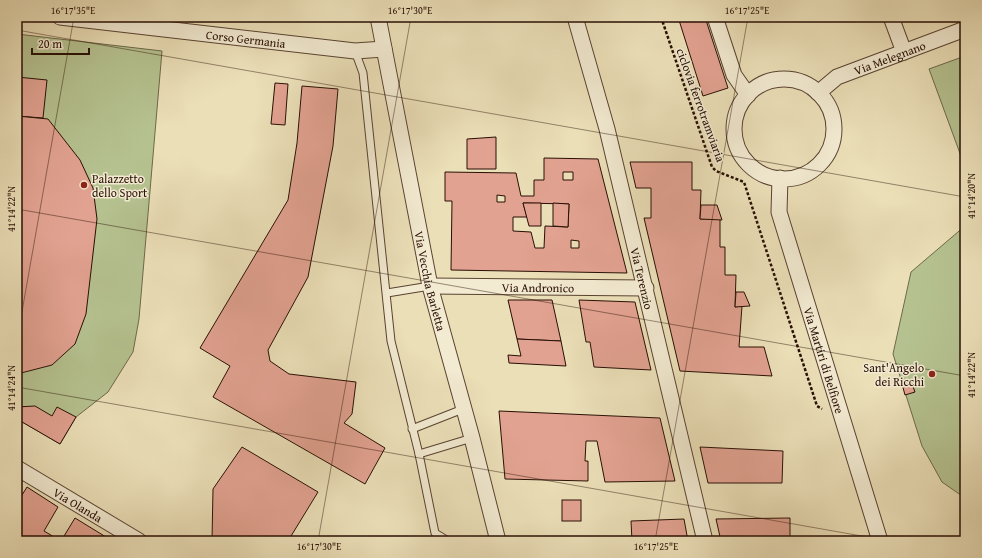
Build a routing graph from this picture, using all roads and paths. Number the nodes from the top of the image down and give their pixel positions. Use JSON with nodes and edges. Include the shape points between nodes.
{"nodes":[{"id":1,"x":60,"y":17,"type":"edge"},
{"id":2,"x":378,"y":17,"type":"edge"},
{"id":3,"x":575,"y":17,"type":"edge"},
{"id":4,"x":661,"y":17,"type":"edge"},
{"id":5,"x":715,"y":17,"type":"edge"},
{"id":6,"x":891,"y":17,"type":"edge"},
{"id":7,"x":965,"y":29,"type":"edge"},
{"id":8,"x":384,"y":49,"type":"junction"},
{"id":9,"x":355,"y":51,"type":"junction"},
{"id":10,"x":904,"y":52,"type":"junction"},
{"id":11,"x":818,"y":93,"type":"junction"},
{"id":12,"x":748,"y":95,"type":"junction"},
{"id":13,"x":780,"y":178,"type":"junction"},
{"id":14,"x":430,"y":286,"type":"junction"},
{"id":15,"x":646,"y":288,"type":"junction"},
{"id":16,"x":387,"y":293,"type":"junction"},
{"id":17,"x":463,"y":409,"type":"junction"},
{"id":18,"x":824,"y":411,"type":"dead end"},
{"id":19,"x":412,"y":428,"type":"junction"},
{"id":20,"x":472,"y":438,"type":"junction"},
{"id":21,"x":419,"y":454,"type":"junction"},
{"id":22,"x":17,"y":468,"type":"edge"},
{"id":23,"x":139,"y":541,"type":"edge"},
{"id":24,"x":448,"y":541,"type":"edge"},
{"id":25,"x":498,"y":541,"type":"edge"},
{"id":26,"x":705,"y":541,"type":"edge"},
{"id":27,"x":880,"y":541,"type":"edge"}],
"edges":[{"from":1,"to":9,"type":"street","name":"Corso Germania"},
{"from":2,"to":8,"type":"street","name":"Via Vecchia Barletta"},
{"from":3,"to":15,"type":"street","name":"Via Terenzio","via":[[607,129]]},
{"from":4,"to":18,"type":"path","name":"ciclovia ferrotramviaria","via":[[712,167],[744,182],[817,406]]},
{"from":5,"to":12,"type":"street","via":[[734,75]]},
{"from":6,"to":10,"type":"street"},
{"from":7,"to":10,"type":"street","name":"Via Melegnano"},
{"from":8,"to":9,"type":"street","name":"Corso Germania"},
{"from":8,"to":14,"type":"street","name":"Via Vecchia Barletta"},
{"from":9,"to":16,"type":"lane","via":[[363,73]]},
{"from":10,"to":11,"type":"street","name":"Via Melegnano","via":[[837,77]]},
{"from":11,"to":12,"type":"street","via":[[814,88],[796,80],[776,79],[757,86]]},
{"from":11,"to":13,"type":"street","via":[[827,103],[834,121],[833,141],[825,159],[811,172],[792,179]]},
{"from":12,"to":13,"type":"street","via":[[743,99],[735,117],[734,137],[741,156],[754,170],[772,178]]},
{"from":13,"to":27,"type":"street","name":"Via Martiri di Belfiore","via":[[779,212]]},
{"from":14,"to":15,"type":"street","name":"Via Andronico"},
{"from":14,"to":16,"type":"lane"},
{"from":14,"to":17,"type":"street","name":"Via Vecchia Barletta"},
{"from":15,"to":26,"type":"street","name":"Via Terenzio"},
{"from":16,"to":19,"type":"lane","via":[[391,341]]},
{"from":17,"to":19,"type":"lane"},
{"from":17,"to":20,"type":"street","name":"Via Vecchia Barletta"},
{"from":19,"to":21,"type":"lane"},
{"from":20,"to":21,"type":"lane"},
{"from":20,"to":25,"type":"street","name":"Via Vecchia Barletta"},
{"from":21,"to":24,"type":"lane","via":[[435,533]]},
{"from":22,"to":23,"type":"street","name":"Via Olanda"}]}
